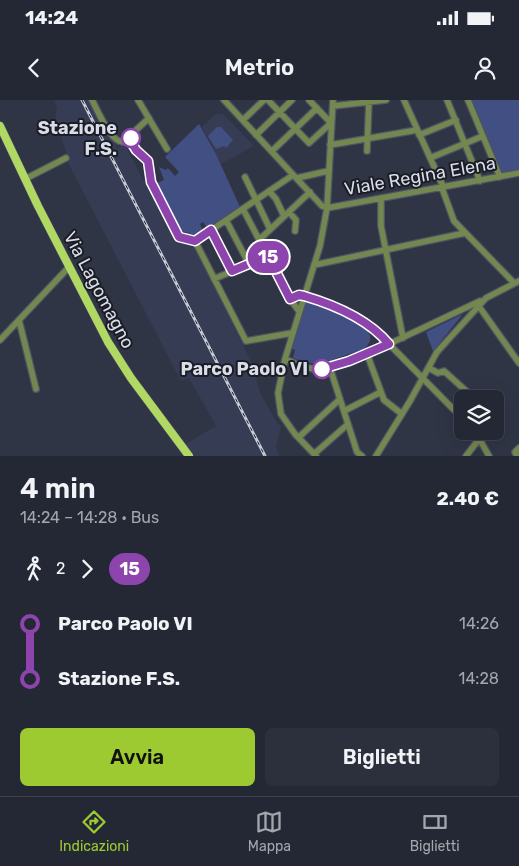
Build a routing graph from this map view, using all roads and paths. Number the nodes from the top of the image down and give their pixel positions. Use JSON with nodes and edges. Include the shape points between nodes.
{"nodes":[{"id":1,"x":92,"y":100,"type":"edge"},
{"id":2,"x":138,"y":100,"type":"edge"},
{"id":3,"x":224,"y":100,"type":"edge"},
{"id":4,"x":264,"y":100,"type":"edge"},
{"id":5,"x":268,"y":100,"type":"edge"},
{"id":6,"x":292,"y":100,"type":"edge"},
{"id":7,"x":309,"y":100,"type":"edge"},
{"id":8,"x":386,"y":100,"type":"edge"},
{"id":9,"x":404,"y":100,"type":"edge"},
{"id":10,"x":447,"y":100,"type":"edge"},
{"id":11,"x":468,"y":100,"type":"edge"},
{"id":12,"x":369,"y":101,"type":"edge"},
{"id":13,"x":333,"y":103,"type":"edge"},
{"id":14,"x":317,"y":108,"type":"junction"},
{"id":15,"x":280,"y":112,"type":"junction"},
{"id":16,"x":149,"y":118,"type":"junction"},
{"id":17,"x":243,"y":120,"type":"junction"},
{"id":18,"x":456,"y":120,"type":"junction"},
{"id":19,"x":331,"y":123,"type":"junction"},
{"id":20,"x":0,"y":126,"type":"edge"},
{"id":21,"x":296,"y":128,"type":"junction"},
{"id":22,"x":418,"y":132,"type":"junction"},
{"id":23,"x":256,"y":134,"type":"junction"},
{"id":24,"x":483,"y":136,"type":"junction"},
{"id":25,"x":367,"y":139,"type":"junction"},
{"id":26,"x":131,"y":142,"type":"junction"},
{"id":27,"x":465,"y":144,"type":"junction"},
{"id":28,"x":330,"y":145,"type":"junction"},
{"id":29,"x":166,"y":148,"type":"dead end"},
{"id":30,"x":272,"y":151,"type":"junction"},
{"id":31,"x":367,"y":151,"type":"dead end"},
{"id":32,"x":66,"y":158,"type":"dead end"},
{"id":33,"x":430,"y":158,"type":"junction"},
{"id":34,"x":328,"y":171,"type":"junction"},
{"id":35,"x":519,"y":174,"type":"edge"},
{"id":36,"x":295,"y":176,"type":"junction"},
{"id":37,"x":245,"y":177,"type":"dead end"},
{"id":38,"x":500,"y":177,"type":"junction"},
{"id":39,"x":25,"y":179,"type":"junction"},
{"id":40,"x":480,"y":181,"type":"junction"},
{"id":41,"x":442,"y":188,"type":"junction"},
{"id":42,"x":269,"y":191,"type":"junction"},
{"id":43,"x":310,"y":192,"type":"junction"},
{"id":44,"x":381,"y":198,"type":"junction"},
{"id":45,"x":256,"y":200,"type":"junction"},
{"id":46,"x":327,"y":208,"type":"junction"},
{"id":47,"x":243,"y":209,"type":"junction"},
{"id":48,"x":286,"y":214,"type":"junction"},
{"id":49,"x":226,"y":220,"type":"junction"},
{"id":50,"x":211,"y":230,"type":"junction"},
{"id":51,"x":270,"y":230,"type":"junction"},
{"id":52,"x":296,"y":231,"type":"dead end"},
{"id":53,"x":465,"y":233,"type":"junction"},
{"id":54,"x":259,"y":240,"type":"junction"},
{"id":55,"x":195,"y":241,"type":"junction"},
{"id":56,"x":385,"y":249,"type":"junction"},
{"id":57,"x":268,"y":256,"type":"junction"},
{"id":58,"x":249,"y":264,"type":"junction"},
{"id":59,"x":314,"y":265,"type":"junction"},
{"id":60,"x":69,"y":267,"type":"junction"},
{"id":61,"x":232,"y":271,"type":"junction"},
{"id":62,"x":214,"y":279,"type":"junction"},
{"id":63,"x":516,"y":282,"type":"edge"},
{"id":64,"x":304,"y":296,"type":"junction"},
{"id":65,"x":486,"y":298,"type":"junction"},
{"id":66,"x":290,"y":299,"type":"junction"},
{"id":67,"x":478,"y":305,"type":"junction"},
{"id":68,"x":299,"y":311,"type":"junction"},
{"id":69,"x":19,"y":320,"type":"junction"},
{"id":70,"x":292,"y":334,"type":"junction"},
{"id":71,"x":403,"y":338,"type":"junction"},
{"id":72,"x":0,"y":340,"type":"edge"},
{"id":73,"x":389,"y":344,"type":"junction"},
{"id":74,"x":367,"y":354,"type":"junction"},
{"id":75,"x":285,"y":359,"type":"junction"},
{"id":76,"x":519,"y":363,"type":"edge"},
{"id":77,"x":330,"y":368,"type":"junction"},
{"id":78,"x":428,"y":368,"type":"junction"},
{"id":79,"x":422,"y":379,"type":"junction"},
{"id":80,"x":36,"y":389,"type":"dead end"},
{"id":81,"x":465,"y":390,"type":"edge"},
{"id":82,"x":381,"y":392,"type":"junction"},
{"id":83,"x":340,"y":399,"type":"junction"},
{"id":84,"x":454,"y":410,"type":"edge"},
{"id":85,"x":344,"y":412,"type":"junction"},
{"id":86,"x":402,"y":414,"type":"junction"},
{"id":87,"x":348,"y":424,"type":"junction"},
{"id":88,"x":299,"y":437,"type":"junction"},
{"id":89,"x":476,"y":440,"type":"edge"},
{"id":90,"x":483,"y":440,"type":"edge"},
{"id":91,"x":519,"y":448,"type":"edge"},
{"id":92,"x":315,"y":455,"type":"edge"},
{"id":93,"x":189,"y":456,"type":"edge"},
{"id":94,"x":362,"y":456,"type":"edge"},
{"id":95,"x":376,"y":456,"type":"edge"},
{"id":96,"x":466,"y":456,"type":"edge"},
{"id":97,"x":489,"y":456,"type":"edge"},
{"id":98,"x":517,"y":456,"type":"edge"}],
"edges":[{"from":1,"to":26,"type":"street","via":[[115,138]]},
{"from":2,"to":16,"type":"street"},
{"from":3,"to":17,"type":"street"},
{"from":4,"to":17,"type":"street"},
{"from":5,"to":15,"type":"street"},
{"from":6,"to":15,"type":"street"},
{"from":7,"to":14,"type":"street"},
{"from":8,"to":12,"type":"street"},
{"from":9,"to":22,"type":"street"},
{"from":10,"to":18,"type":"street"},
{"from":11,"to":24,"type":"street"},
{"from":12,"to":13,"type":"street"},
{"from":12,"to":25,"type":"street"},
{"from":13,"to":19,"type":"street"},
{"from":14,"to":19,"type":"street"},
{"from":14,"to":21,"type":"street"},
{"from":15,"to":21,"type":"street"},
{"from":15,"to":23,"type":"street"},
{"from":16,"to":26,"type":"street","via":[[135,131]]},
{"from":16,"to":29,"type":"street"},
{"from":17,"to":23,"type":"street"},
{"from":18,"to":22,"type":"street"},
{"from":18,"to":27,"type":"street"},
{"from":19,"to":21,"type":"street","via":[[310,143]]},
{"from":19,"to":28,"type":"street"},
{"from":20,"to":39,"type":"main road","name":"Via Lagomagno"},
{"from":21,"to":30,"type":"street"},
{"from":22,"to":25,"type":"street"},
{"from":22,"to":33,"type":"street"},
{"from":23,"to":30,"type":"street"},
{"from":24,"to":27,"type":"street"},
{"from":24,"to":38,"type":"street"},
{"from":25,"to":28,"type":"street"},
{"from":25,"to":31,"type":"street"},
{"from":26,"to":55,"type":"street","via":[[148,161],[151,182],[179,237]]},
{"from":27,"to":33,"type":"street"},
{"from":27,"to":40,"type":"street"},
{"from":28,"to":34,"type":"street"},
{"from":30,"to":36,"type":"street"},
{"from":32,"to":39,"type":"street"},
{"from":33,"to":41,"type":"street"},
{"from":34,"to":36,"type":"street"},
{"from":34,"to":46,"type":"street"},
{"from":35,"to":38,"type":"street","name":"Viale Regina Elena"},
{"from":36,"to":42,"type":"street"},
{"from":36,"to":43,"type":"street"},
{"from":37,"to":45,"type":"street"},
{"from":38,"to":40,"type":"street","name":"Viale Regina Elena"},
{"from":39,"to":60,"type":"main road","name":"Via Lagomagno"},
{"from":40,"to":41,"type":"street","name":"Viale Regina Elena"},
{"from":41,"to":44,"type":"street","name":"Viale Regina Elena"},
{"from":41,"to":53,"type":"street","via":[[452,217]]},
{"from":42,"to":45,"type":"street"},
{"from":42,"to":48,"type":"street"},
{"from":43,"to":46,"type":"street"},
{"from":43,"to":48,"type":"street"},
{"from":44,"to":46,"type":"street","name":"Viale Regina Elena"},
{"from":44,"to":56,"type":"street"},
{"from":45,"to":47,"type":"street"},
{"from":45,"to":51,"type":"street"},
{"from":46,"to":59,"type":"street"},
{"from":47,"to":49,"type":"street"},
{"from":47,"to":54,"type":"street"},
{"from":48,"to":51,"type":"street"},
{"from":48,"to":52,"type":"street","via":[[296,220]]},
{"from":49,"to":50,"type":"street"},
{"from":49,"to":58,"type":"street"},
{"from":50,"to":55,"type":"street"},
{"from":50,"to":61,"type":"street"},
{"from":51,"to":54,"type":"street"},
{"from":53,"to":56,"type":"street"},
{"from":53,"to":63,"type":"street"},
{"from":54,"to":57,"type":"street"},
{"from":55,"to":62,"type":"street"},
{"from":56,"to":59,"type":"street"},
{"from":56,"to":71,"type":"street"},
{"from":57,"to":58,"type":"street"},
{"from":57,"to":66,"type":"street"},
{"from":58,"to":61,"type":"street"},
{"from":59,"to":64,"type":"street"},
{"from":60,"to":69,"type":"street"},
{"from":60,"to":93,"type":"main road","name":"Via Lagomagno","via":[[114,352]]},
{"from":61,"to":62,"type":"street"},
{"from":62,"to":70,"type":"street","via":[[246,341]]},
{"from":63,"to":65,"type":"street"},
{"from":64,"to":66,"type":"street"},
{"from":64,"to":68,"type":"street"},
{"from":64,"to":73,"type":"street","via":[[351,315]]},
{"from":65,"to":67,"type":"street"},
{"from":65,"to":71,"type":"street"},
{"from":66,"to":68,"type":"street"},
{"from":67,"to":76,"type":"street"},
{"from":67,"to":78,"type":"street","via":[[437,352]]},
{"from":68,"to":70,"type":"street"},
{"from":69,"to":72,"type":"street"},
{"from":69,"to":80,"type":"street"},
{"from":70,"to":75,"type":"street"},
{"from":71,"to":73,"type":"street"},
{"from":73,"to":74,"type":"street"},
{"from":73,"to":79,"type":"street"},
{"from":74,"to":77,"type":"street"},
{"from":74,"to":82,"type":"street"},
{"from":75,"to":77,"type":"street","via":[[309,368]]},
{"from":75,"to":88,"type":"street","via":[[278,393],[279,408]]},
{"from":77,"to":83,"type":"street"},
{"from":78,"to":79,"type":"street"},
{"from":78,"to":81,"type":"street","via":[[438,373],[444,371]]},
{"from":79,"to":84,"type":"street"},
{"from":79,"to":86,"type":"street"},
{"from":82,"to":85,"type":"street"},
{"from":82,"to":86,"type":"street","via":[[384,400]]},
{"from":83,"to":85,"type":"street"},
{"from":83,"to":88,"type":"street"},
{"from":85,"to":87,"type":"street"},
{"from":86,"to":95,"type":"street"},
{"from":87,"to":92,"type":"street"},
{"from":87,"to":94,"type":"street","via":[[357,452]]},
{"from":88,"to":92,"type":"street"},
{"from":89,"to":96,"type":"street"},
{"from":90,"to":97,"type":"street"},
{"from":91,"to":98,"type":"street","via":[[515,452]]}]}
